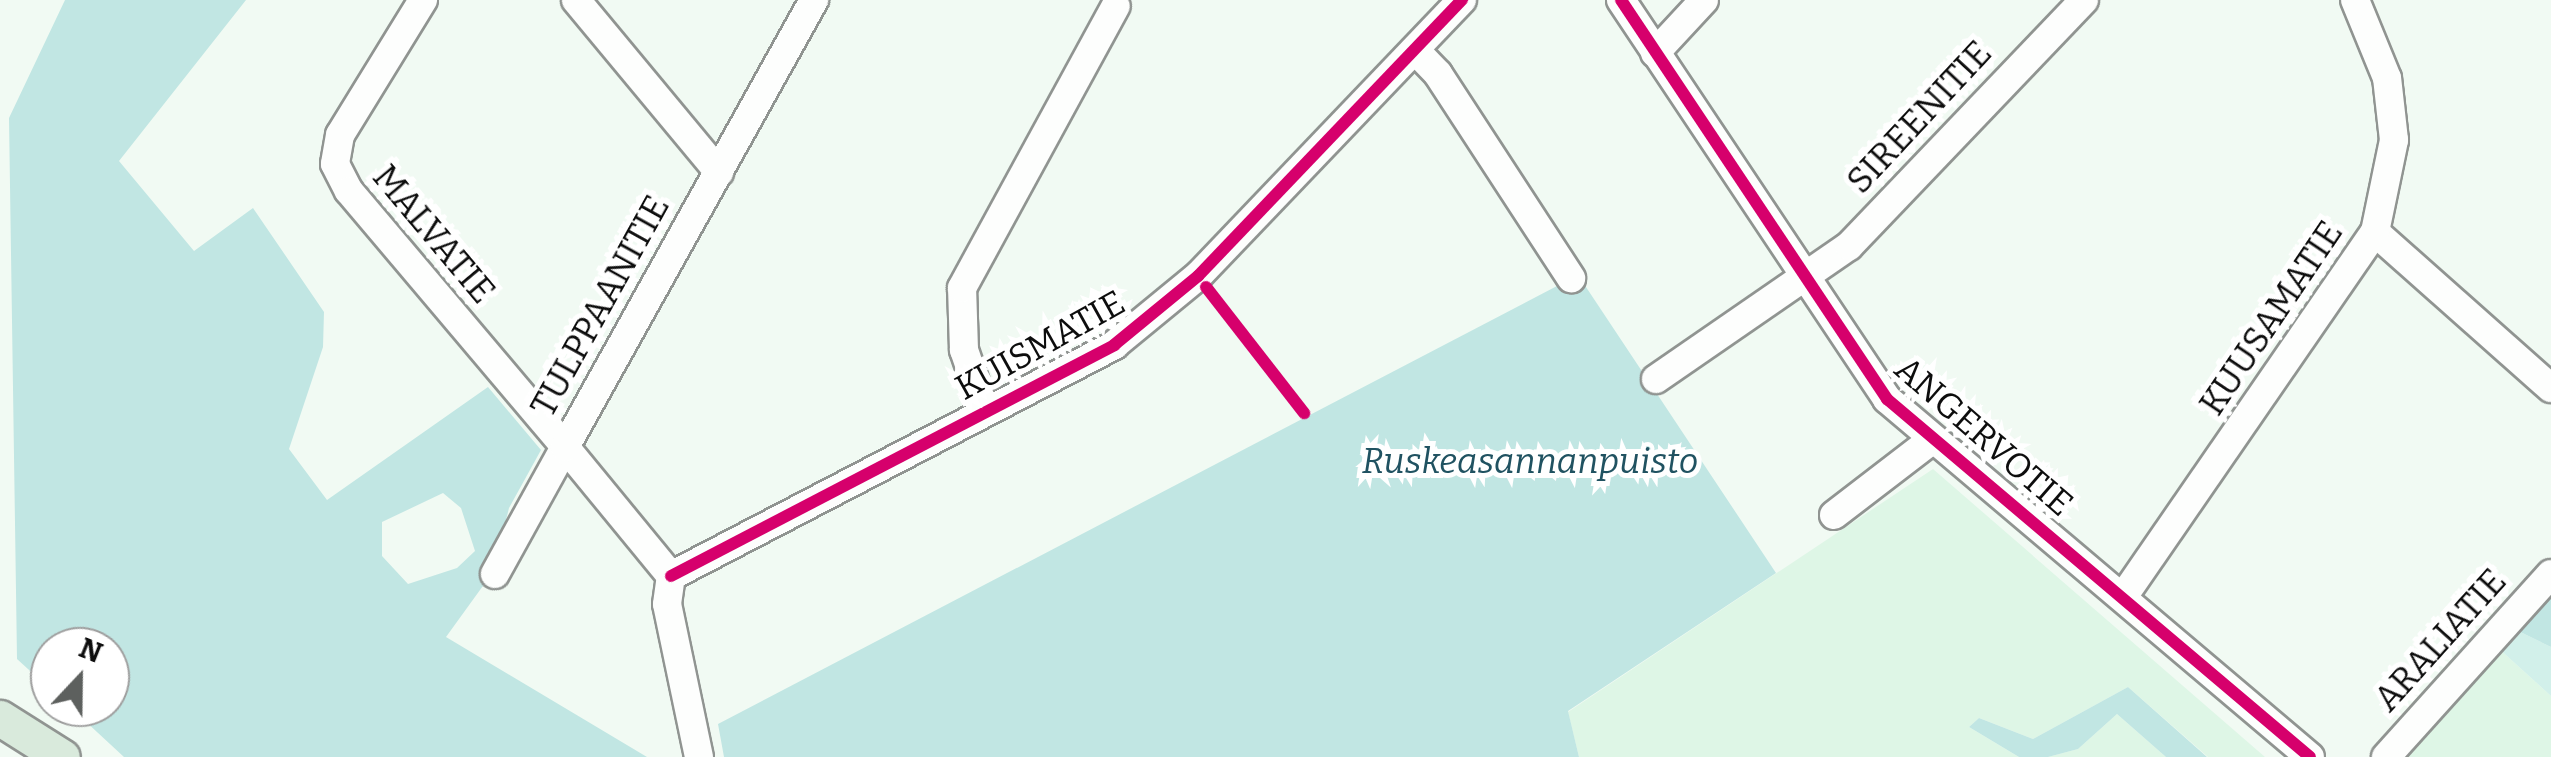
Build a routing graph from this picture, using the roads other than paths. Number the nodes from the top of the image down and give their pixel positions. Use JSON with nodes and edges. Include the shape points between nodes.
{"nodes":[{"id":1,"x":423,"y":0,"type":"edge"},
{"id":2,"x":576,"y":0,"type":"edge"},
{"id":3,"x":814,"y":0,"type":"edge"},
{"id":4,"x":1462,"y":0,"type":"edge"},
{"id":5,"x":1621,"y":0,"type":"edge"},
{"id":6,"x":1704,"y":0,"type":"edge"},
{"id":7,"x":2084,"y":0,"type":"edge"},
{"id":8,"x":2355,"y":0,"type":"edge"},
{"id":9,"x":1116,"y":6,"type":"dead end"},
{"id":10,"x":1414,"y":50,"type":"junction"},
{"id":11,"x":1655,"y":53,"type":"junction"},
{"id":12,"x":718,"y":172,"type":"junction"},
{"id":13,"x":2375,"y":232,"type":"junction"},
{"id":14,"x":1572,"y":278,"type":"dead end"},
{"id":15,"x":1806,"y":282,"type":"junction"},
{"id":16,"x":1656,"y":379,"type":"dead end"},
{"id":17,"x":2551,"y":388,"type":"edge"},
{"id":18,"x":985,"y":411,"type":"junction"},
{"id":19,"x":1933,"y":439,"type":"junction"},
{"id":20,"x":564,"y":447,"type":"junction"},
{"id":21,"x":1834,"y":515,"type":"dead end"},
{"id":22,"x":495,"y":574,"type":"dead end"},
{"id":23,"x":2551,"y":574,"type":"edge"},
{"id":24,"x":671,"y":576,"type":"junction"},
{"id":25,"x":2125,"y":594,"type":"junction"},
{"id":26,"x":0,"y":718,"type":"edge"},
{"id":27,"x":62,"y":757,"type":"edge"},
{"id":28,"x":699,"y":757,"type":"edge"},
{"id":29,"x":2310,"y":757,"type":"edge"},
{"id":30,"x":2386,"y":757,"type":"edge"}],
"edges":[{"from":1,"to":20,"type":"street","name":"MALVATIE","via":[[340,135],[334,164]]},
{"from":2,"to":12,"type":"street"},
{"from":3,"to":12,"type":"street","name":"TULPPAANITIE"},
{"from":4,"to":10,"type":"street","name":"KUISMATIE"},
{"from":5,"to":11,"type":"street","name":"ANGERVOTIE"},
{"from":6,"to":11,"type":"street"},
{"from":7,"to":15,"type":"street","name":"SIREENITIE","via":[[1850,246]]},
{"from":8,"to":13,"type":"street","name":"KUUSAMATIE","via":[[2386,78],[2394,140]]},
{"from":9,"to":18,"type":"street","via":[[962,288],[964,350]]},
{"from":10,"to":14,"type":"street","via":[[1438,74]]},
{"from":10,"to":18,"type":"street","name":"KUISMATIE","via":[[1168,304],[1114,345]]},
{"from":11,"to":15,"type":"street","name":"ANGERVOTIE"},
{"from":12,"to":20,"type":"street","name":"TULPPAANITIE"},
{"from":13,"to":17,"type":"street"},
{"from":13,"to":25,"type":"street","name":"KUUSAMATIE"},
{"from":15,"to":16,"type":"street"},
{"from":15,"to":19,"type":"street","name":"ANGERVOTIE","via":[[1887,398]]},
{"from":18,"to":24,"type":"street","name":"KUISMATIE"},
{"from":19,"to":21,"type":"street"},
{"from":19,"to":25,"type":"street","name":"ANGERVOTIE"},
{"from":20,"to":22,"type":"street"},
{"from":20,"to":24,"type":"street","name":"TULPPAANITIE"},
{"from":23,"to":30,"type":"street","name":"ARALIATIE"},
{"from":24,"to":28,"type":"street","via":[[667,604]]},
{"from":25,"to":29,"type":"street","name":"ANGERVOTIE"},
{"from":26,"to":27,"type":"main road"}]}
